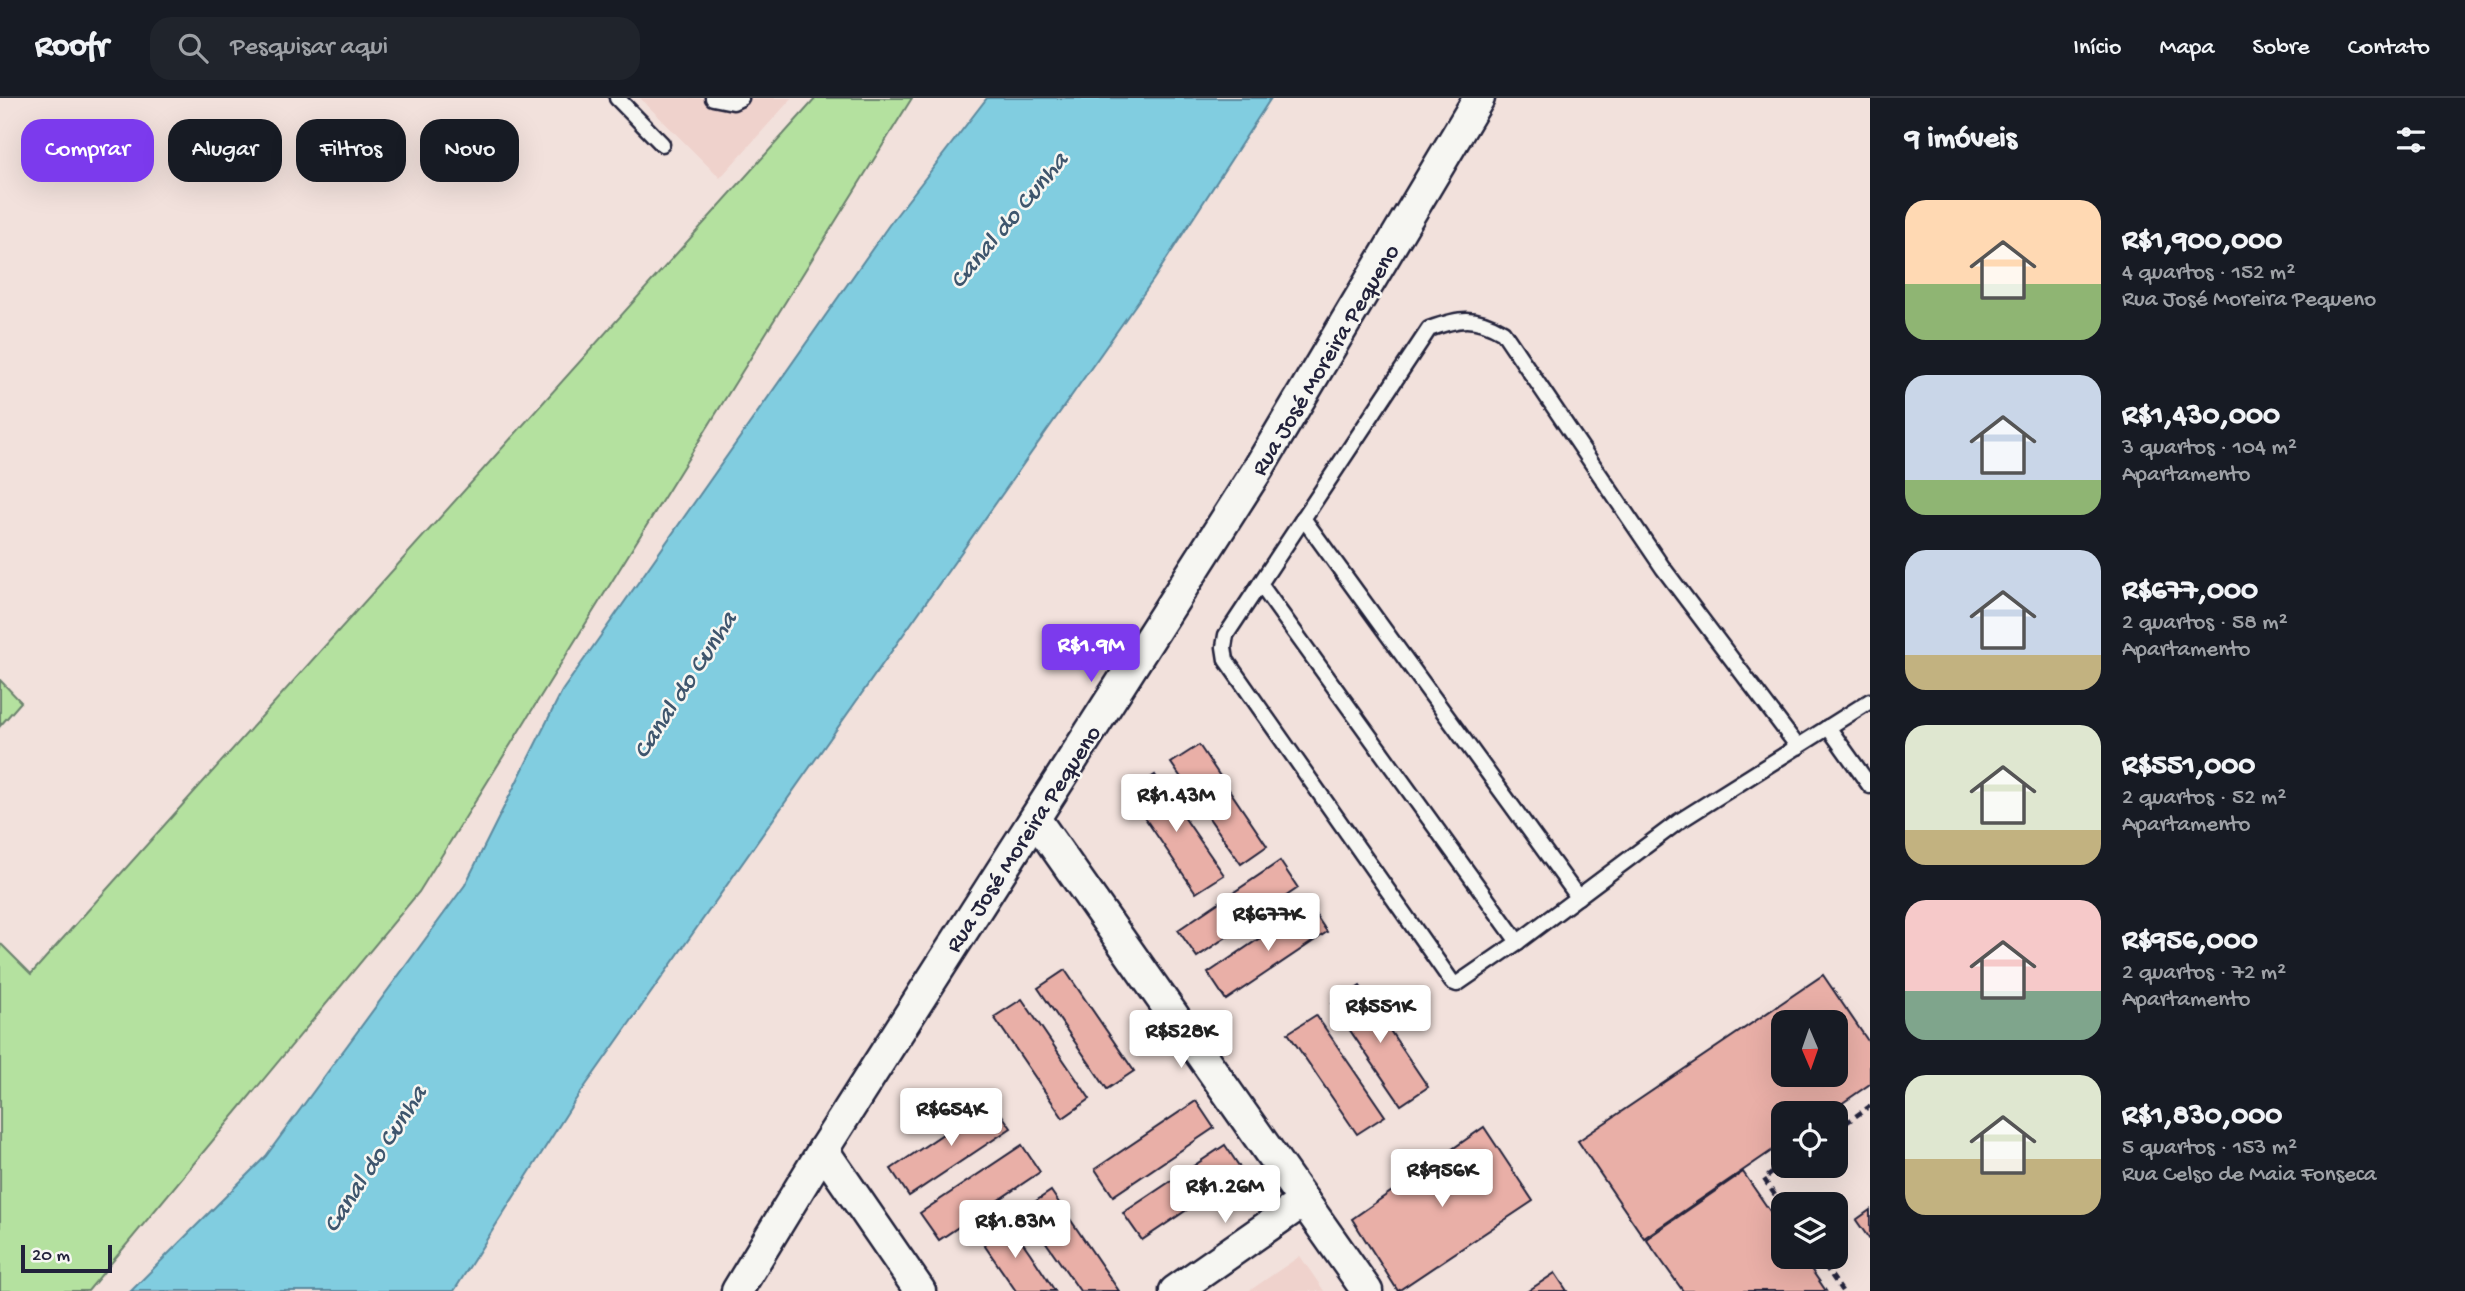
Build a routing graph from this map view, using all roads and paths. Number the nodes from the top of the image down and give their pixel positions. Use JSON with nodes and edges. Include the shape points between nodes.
{"nodes":[{"id":1,"x":617,"y":98,"type":"edge"},
{"id":2,"x":713,"y":98,"type":"edge"},
{"id":3,"x":741,"y":98,"type":"edge"},
{"id":4,"x":1479,"y":98,"type":"edge"},
{"id":5,"x":662,"y":144,"type":"dead end"},
{"id":6,"x":1303,"y":518,"type":"junction"},
{"id":7,"x":1261,"y":584,"type":"junction"},
{"id":8,"x":1870,"y":701,"type":"edge"},
{"id":9,"x":1828,"y":727,"type":"junction"},
{"id":10,"x":1798,"y":747,"type":"junction"},
{"id":11,"x":1870,"y":786,"type":"edge"},
{"id":12,"x":1036,"y":820,"type":"junction"},
{"id":13,"x":1578,"y":897,"type":"junction"},
{"id":14,"x":1518,"y":942,"type":"junction"},
{"id":15,"x":1870,"y":1106,"type":"edge"},
{"id":16,"x":1848,"y":1122,"type":"edge"},
{"id":17,"x":823,"y":1150,"type":"junction"},
{"id":18,"x":1771,"y":1174,"type":"edge"},
{"id":19,"x":1773,"y":1192,"type":"edge"},
{"id":20,"x":1304,"y":1201,"type":"junction"},
{"id":21,"x":1827,"y":1269,"type":"edge"},
{"id":22,"x":737,"y":1291,"type":"edge"},
{"id":23,"x":920,"y":1291,"type":"edge"},
{"id":24,"x":1175,"y":1291,"type":"edge"},
{"id":25,"x":1367,"y":1291,"type":"edge"},
{"id":26,"x":1842,"y":1291,"type":"edge"}],
"edges":[{"from":1,"to":5,"type":"lane"},
{"from":2,"to":3,"type":"lane","via":[[733,102]]},
{"from":4,"to":12,"type":"street","name":"Rua José Moreira Pequeno","via":[[1258,469]]},
{"from":6,"to":7,"type":"lane"},
{"from":6,"to":10,"type":"lane","via":[[1429,329],[1454,320],[1483,321],[1503,332],[1663,568]]},
{"from":6,"to":13,"type":"lane"},
{"from":7,"to":14,"type":"lane"},
{"from":7,"to":14,"type":"lane","via":[[1226,635],[1226,660],[1452,982],[1459,983]]},
{"from":8,"to":9,"type":"lane"},
{"from":9,"to":10,"type":"lane"},
{"from":9,"to":11,"type":"lane"},
{"from":10,"to":13,"type":"lane","via":[[1678,822]]},
{"from":12,"to":17,"type":"street","name":"Rua José Moreira Pequeno"},
{"from":12,"to":20,"type":"street"},
{"from":13,"to":14,"type":"lane"},
{"from":15,"to":16,"type":"path"},
{"from":17,"to":22,"type":"street","name":"Rua José Moreira Pequeno"},
{"from":17,"to":23,"type":"street"},
{"from":18,"to":19,"type":"path","via":[[1764,1179]]},
{"from":20,"to":24,"type":"street"},
{"from":20,"to":25,"type":"street"},
{"from":21,"to":26,"type":"path"}]}
